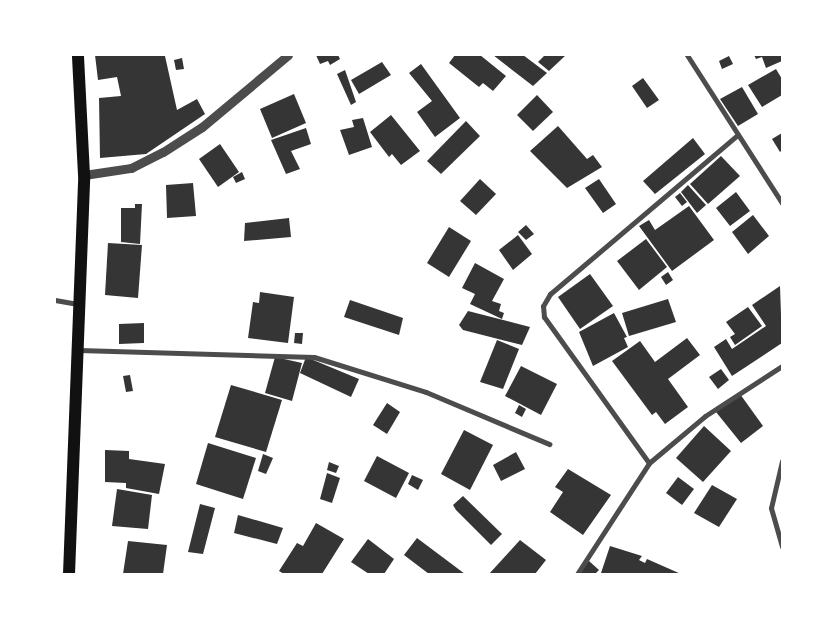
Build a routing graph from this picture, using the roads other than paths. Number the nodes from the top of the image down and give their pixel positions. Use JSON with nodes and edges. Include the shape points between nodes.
{"nodes":[{"id":1,"x":78,"y":55,"type":"edge"},
{"id":2,"x":288,"y":55,"type":"edge"},
{"id":3,"x":687,"y":55,"type":"edge"},
{"id":4,"x":736,"y":136,"type":"junction"},
{"id":5,"x":84,"y":175,"type":"junction"},
{"id":6,"x":782,"y":203,"type":"edge"},
{"id":7,"x":55,"y":300,"type":"edge"},
{"id":8,"x":81,"y":305,"type":"junction"},
{"id":9,"x":79,"y":350,"type":"junction"},
{"id":10,"x":782,"y":366,"type":"edge"},
{"id":11,"x":549,"y":444,"type":"dead end"},
{"id":12,"x":782,"y":461,"type":"edge"},
{"id":13,"x":648,"y":463,"type":"junction"},
{"id":14,"x":782,"y":546,"type":"edge"},
{"id":15,"x":69,"y":574,"type":"edge"},
{"id":16,"x":577,"y":574,"type":"edge"}],
"edges":[{"from":1,"to":5,"type":"main road"},
{"from":2,"to":5,"type":"street","via":[[202,127],[163,152],[131,168]]},
{"from":3,"to":4,"type":"street"},
{"from":4,"to":6,"type":"street"},
{"from":4,"to":13,"type":"street","via":[[550,294],[544,306],[544,317]]},
{"from":5,"to":8,"type":"main road"},
{"from":7,"to":8,"type":"street"},
{"from":8,"to":9,"type":"main road"},
{"from":9,"to":11,"type":"street","via":[[314,357],[426,392]]},
{"from":9,"to":15,"type":"main road"},
{"from":10,"to":13,"type":"street","via":[[705,416]]},
{"from":12,"to":14,"type":"street","via":[[771,508]]},
{"from":13,"to":16,"type":"street"}]}
